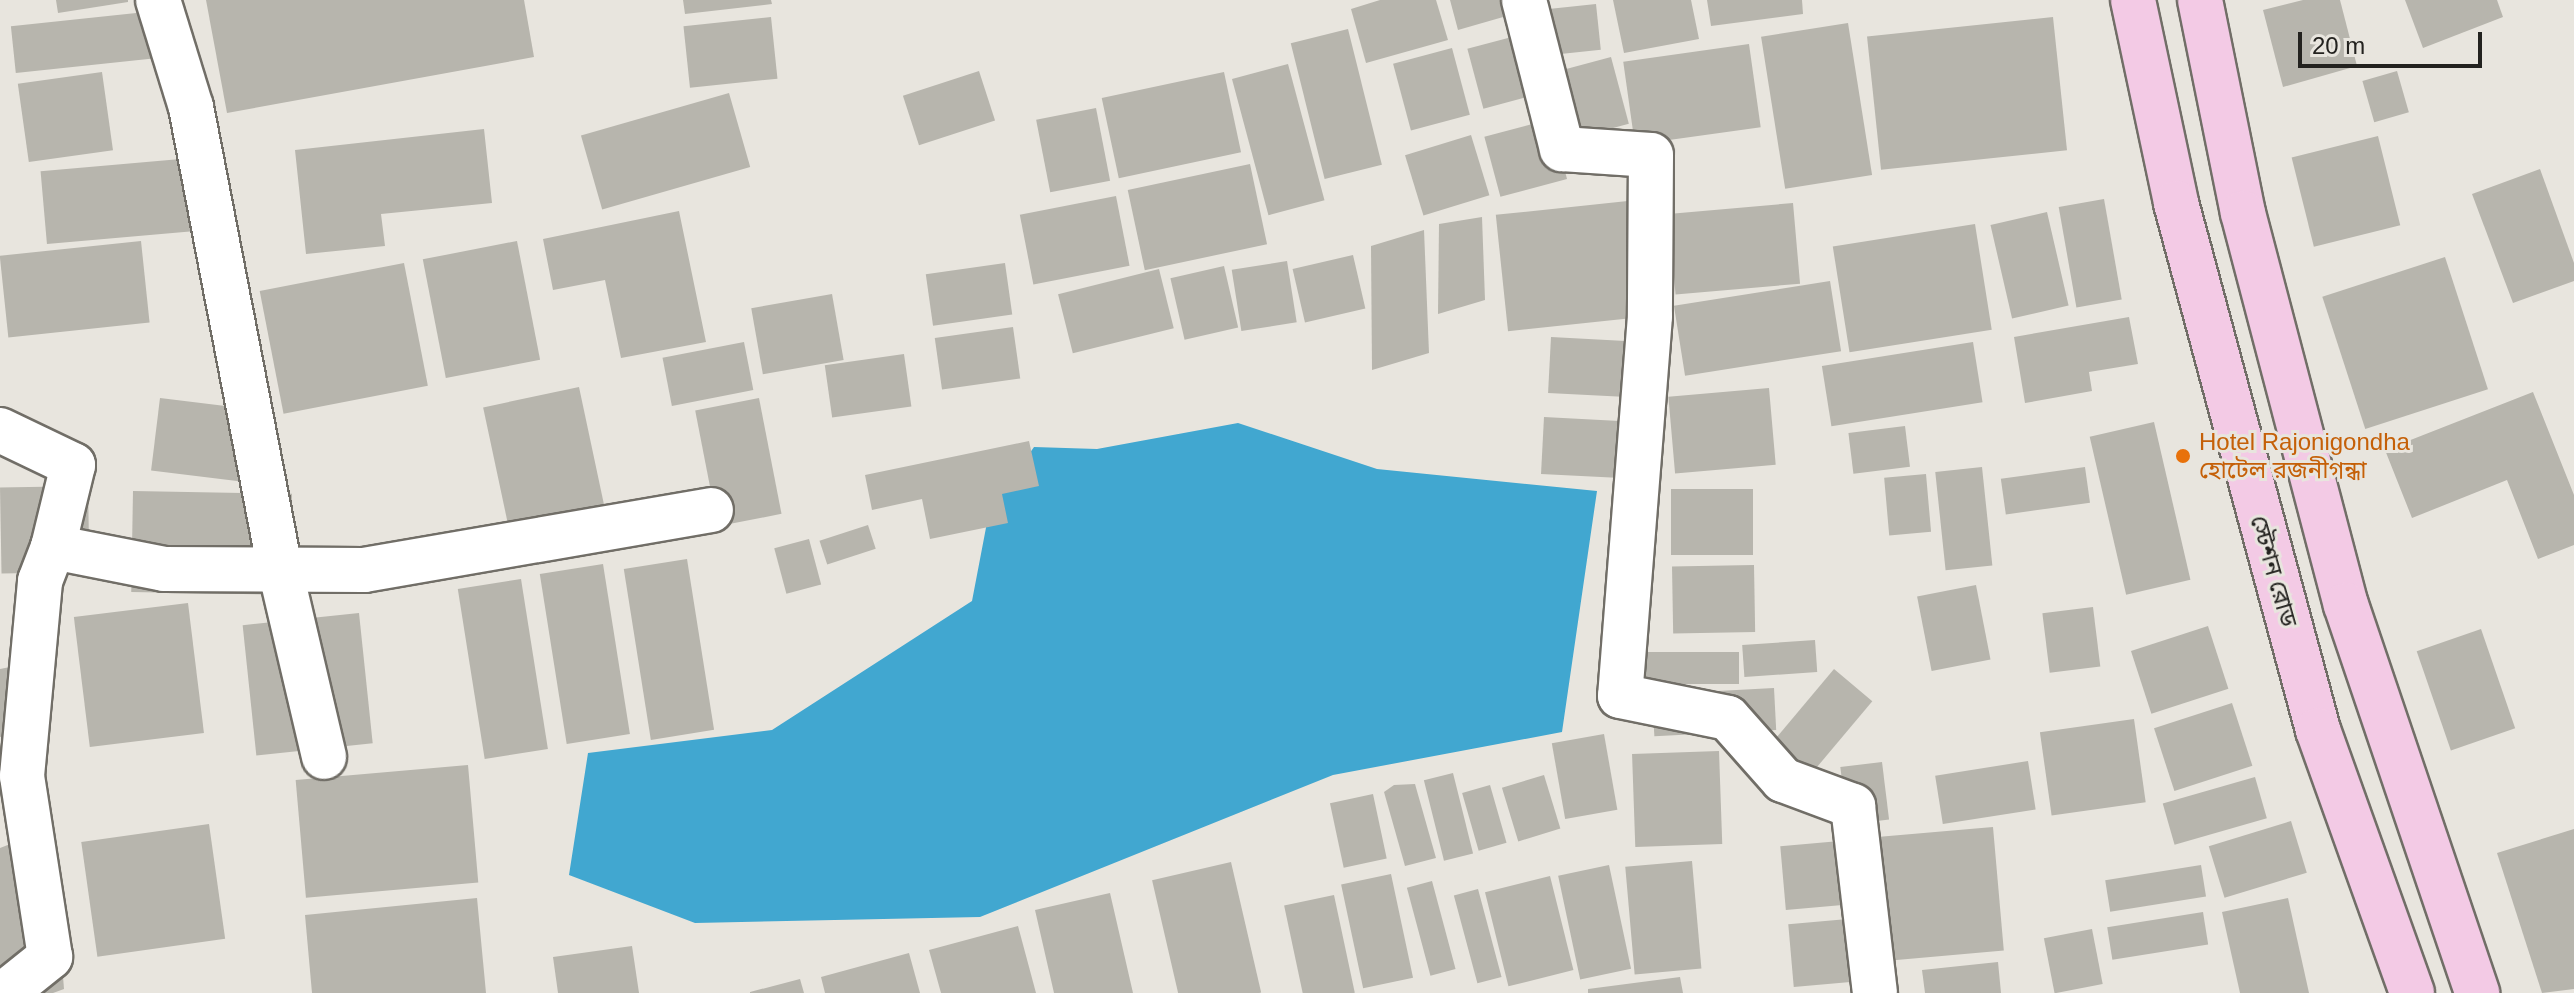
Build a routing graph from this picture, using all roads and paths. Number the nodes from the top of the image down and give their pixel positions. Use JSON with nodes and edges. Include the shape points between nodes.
{"nodes":[{"id":1,"x":158,"y":0,"type":"edge"},
{"id":2,"x":1524,"y":0,"type":"edge"},
{"id":3,"x":2133,"y":0,"type":"edge"},
{"id":4,"x":2200,"y":0,"type":"edge"},
{"id":5,"x":0,"y":430,"type":"edge"},
{"id":6,"x":711,"y":510,"type":"dead end"},
{"id":7,"x":53,"y":547,"type":"junction"},
{"id":8,"x":280,"y":569,"type":"junction"},
{"id":9,"x":324,"y":757,"type":"dead end"},
{"id":10,"x":5,"y":993,"type":"edge"},
{"id":11,"x":1875,"y":993,"type":"edge"},
{"id":12,"x":2412,"y":993,"type":"edge"},
{"id":13,"x":2477,"y":993,"type":"edge"}],
"edges":[{"from":1,"to":8,"type":"street","via":[[191,107]]},
{"from":2,"to":11,"type":"street","via":[[1562,149],[1651,155],[1650,316],[1620,696],[1728,718],[1783,780],[1853,806]]},
{"from":3,"to":12,"type":"main road","name":"স্টেশন রোড","via":[[2176,203],[2309,699]]},
{"from":4,"to":13,"type":"main road","via":[[2243,213],[2346,605]]},
{"from":5,"to":7,"type":"street","via":[[73,465]]},
{"from":6,"to":8,"type":"street","via":[[364,570]]},
{"from":7,"to":8,"type":"street","via":[[164,569]]},
{"from":7,"to":10,"type":"street","via":[[40,581],[22,776],[50,957]]},
{"from":8,"to":9,"type":"street"}]}
